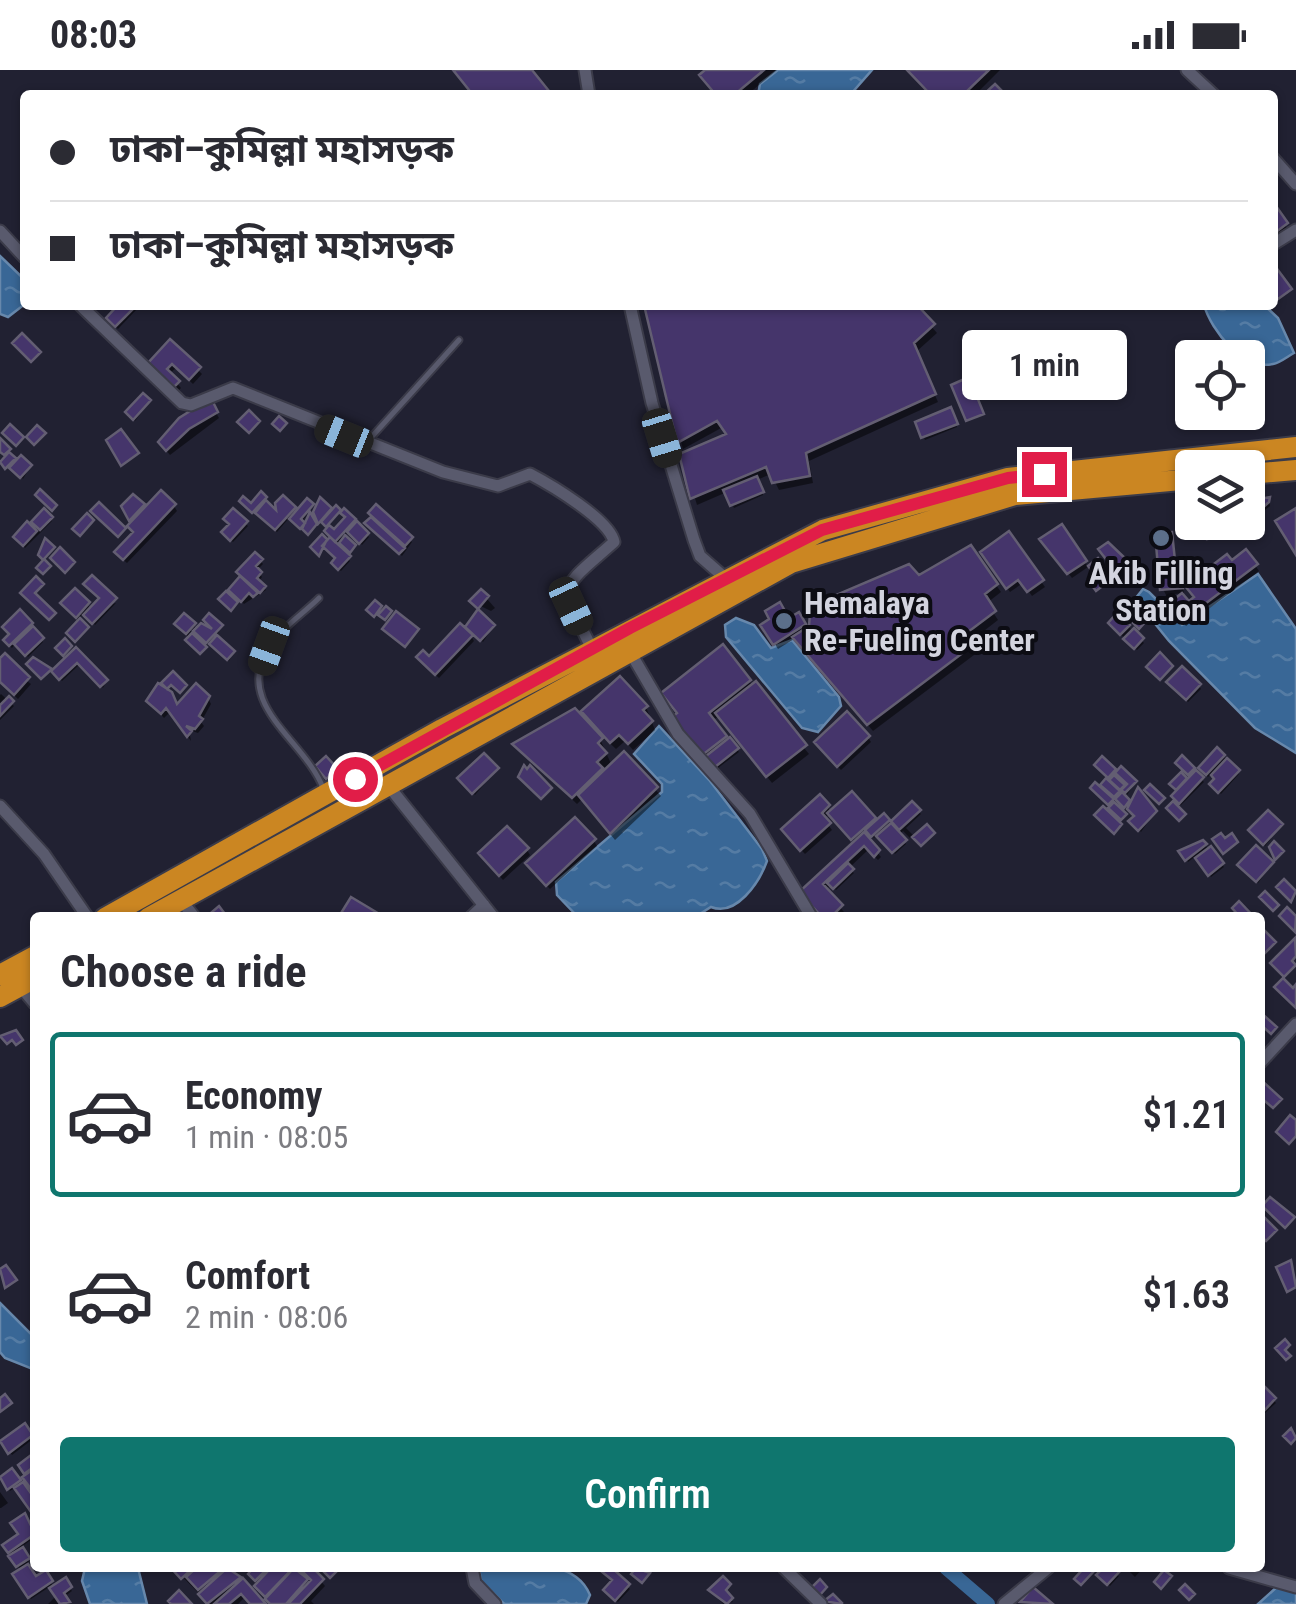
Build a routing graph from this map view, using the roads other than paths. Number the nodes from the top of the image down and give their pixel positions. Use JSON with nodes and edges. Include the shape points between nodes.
{"nodes":[{"id":1,"x":1187,"y":70,"type":"edge"},
{"id":2,"x":1209,"y":90,"type":"edge"},
{"id":3,"x":1278,"y":163,"type":"edge"},
{"id":4,"x":1296,"y":184,"type":"edge"},
{"id":5,"x":0,"y":231,"type":"edge"},
{"id":6,"x":20,"y":253,"type":"edge"},
{"id":7,"x":85,"y":310,"type":"edge"},
{"id":8,"x":631,"y":310,"type":"edge"},
{"id":9,"x":459,"y":340,"type":"dead end"},
{"id":10,"x":365,"y":444,"type":"junction"},
{"id":11,"x":1296,"y":446,"type":"edge"},
{"id":12,"x":1296,"y":470,"type":"edge"},
{"id":13,"x":1265,"y":473,"type":"edge"},
{"id":14,"x":1175,"y":481,"type":"edge"},
{"id":15,"x":725,"y":578,"type":"junction"},
{"id":16,"x":319,"y":598,"type":"dead end"},
{"id":17,"x":592,"y":650,"type":"junction"},
{"id":18,"x":628,"y":650,"type":"junction"},
{"id":19,"x":386,"y":783,"type":"junction"},
{"id":20,"x":326,"y":795,"type":"junction"},
{"id":21,"x":0,"y":806,"type":"edge"},
{"id":22,"x":182,"y":900,"type":"junction"},
{"id":23,"x":484,"y":905,"type":"junction"},
{"id":24,"x":84,"y":912,"type":"edge"},
{"id":25,"x":116,"y":912,"type":"edge"},
{"id":26,"x":159,"y":912,"type":"edge"},
{"id":27,"x":191,"y":912,"type":"edge"},
{"id":28,"x":476,"y":912,"type":"edge"},
{"id":29,"x":489,"y":912,"type":"edge"},
{"id":30,"x":808,"y":912,"type":"edge"},
{"id":31,"x":30,"y":959,"type":"edge"},
{"id":32,"x":0,"y":975,"type":"edge"},
{"id":33,"x":27,"y":982,"type":"edge"},
{"id":34,"x":0,"y":997,"type":"edge"},
{"id":35,"x":1296,"y":1024,"type":"edge"},
{"id":36,"x":1265,"y":1058,"type":"edge"},
{"id":37,"x":473,"y":1572,"type":"edge"},
{"id":38,"x":788,"y":1572,"type":"edge"},
{"id":39,"x":1043,"y":1572,"type":"edge"},
{"id":40,"x":1243,"y":1572,"type":"edge"},
{"id":41,"x":1296,"y":1587,"type":"edge"},
{"id":42,"x":1006,"y":1602,"type":"edge"},
{"id":43,"x":495,"y":1604,"type":"edge"},
{"id":44,"x":821,"y":1604,"type":"edge"}],
"edges":[{"from":1,"to":2,"type":"street"},
{"from":3,"to":4,"type":"street"},
{"from":5,"to":6,"type":"street"},
{"from":7,"to":10,"type":"street","via":[[182,403],[233,388]]},
{"from":8,"to":15,"type":"street","via":[[694,540],[700,556]]},
{"from":9,"to":10,"type":"lane"},
{"from":10,"to":17,"type":"street","via":[[498,486],[530,474],[604,523],[614,542],[569,580],[567,592]]},
{"from":11,"to":15,"type":"highway","via":[[1008,478],[822,530]]},
{"from":12,"to":13,"type":"highway"},
{"from":14,"to":18,"type":"highway","via":[[1015,495],[896,529],[792,563]]},
{"from":15,"to":17,"type":"highway"},
{"from":16,"to":20,"type":"lane","via":[[269,646],[258,678],[262,703],[312,762]]},
{"from":17,"to":20,"type":"highway"},
{"from":18,"to":19,"type":"highway"},
{"from":18,"to":30,"type":"street","via":[[678,734],[750,814]]},
{"from":19,"to":22,"type":"highway"},
{"from":19,"to":23,"type":"street"},
{"from":20,"to":25,"type":"highway"},
{"from":21,"to":24,"type":"street"},
{"from":22,"to":26,"type":"highway"},
{"from":22,"to":27,"type":"street"},
{"from":23,"to":28,"type":"street"},
{"from":23,"to":29,"type":"street"},
{"from":31,"to":32,"type":"highway"},
{"from":33,"to":34,"type":"highway"},
{"from":35,"to":36,"type":"street"},
{"from":37,"to":43,"type":"street","via":[[475,1584]]},
{"from":38,"to":44,"type":"street"},
{"from":39,"to":42,"type":"street"},
{"from":40,"to":41,"type":"street"}]}
